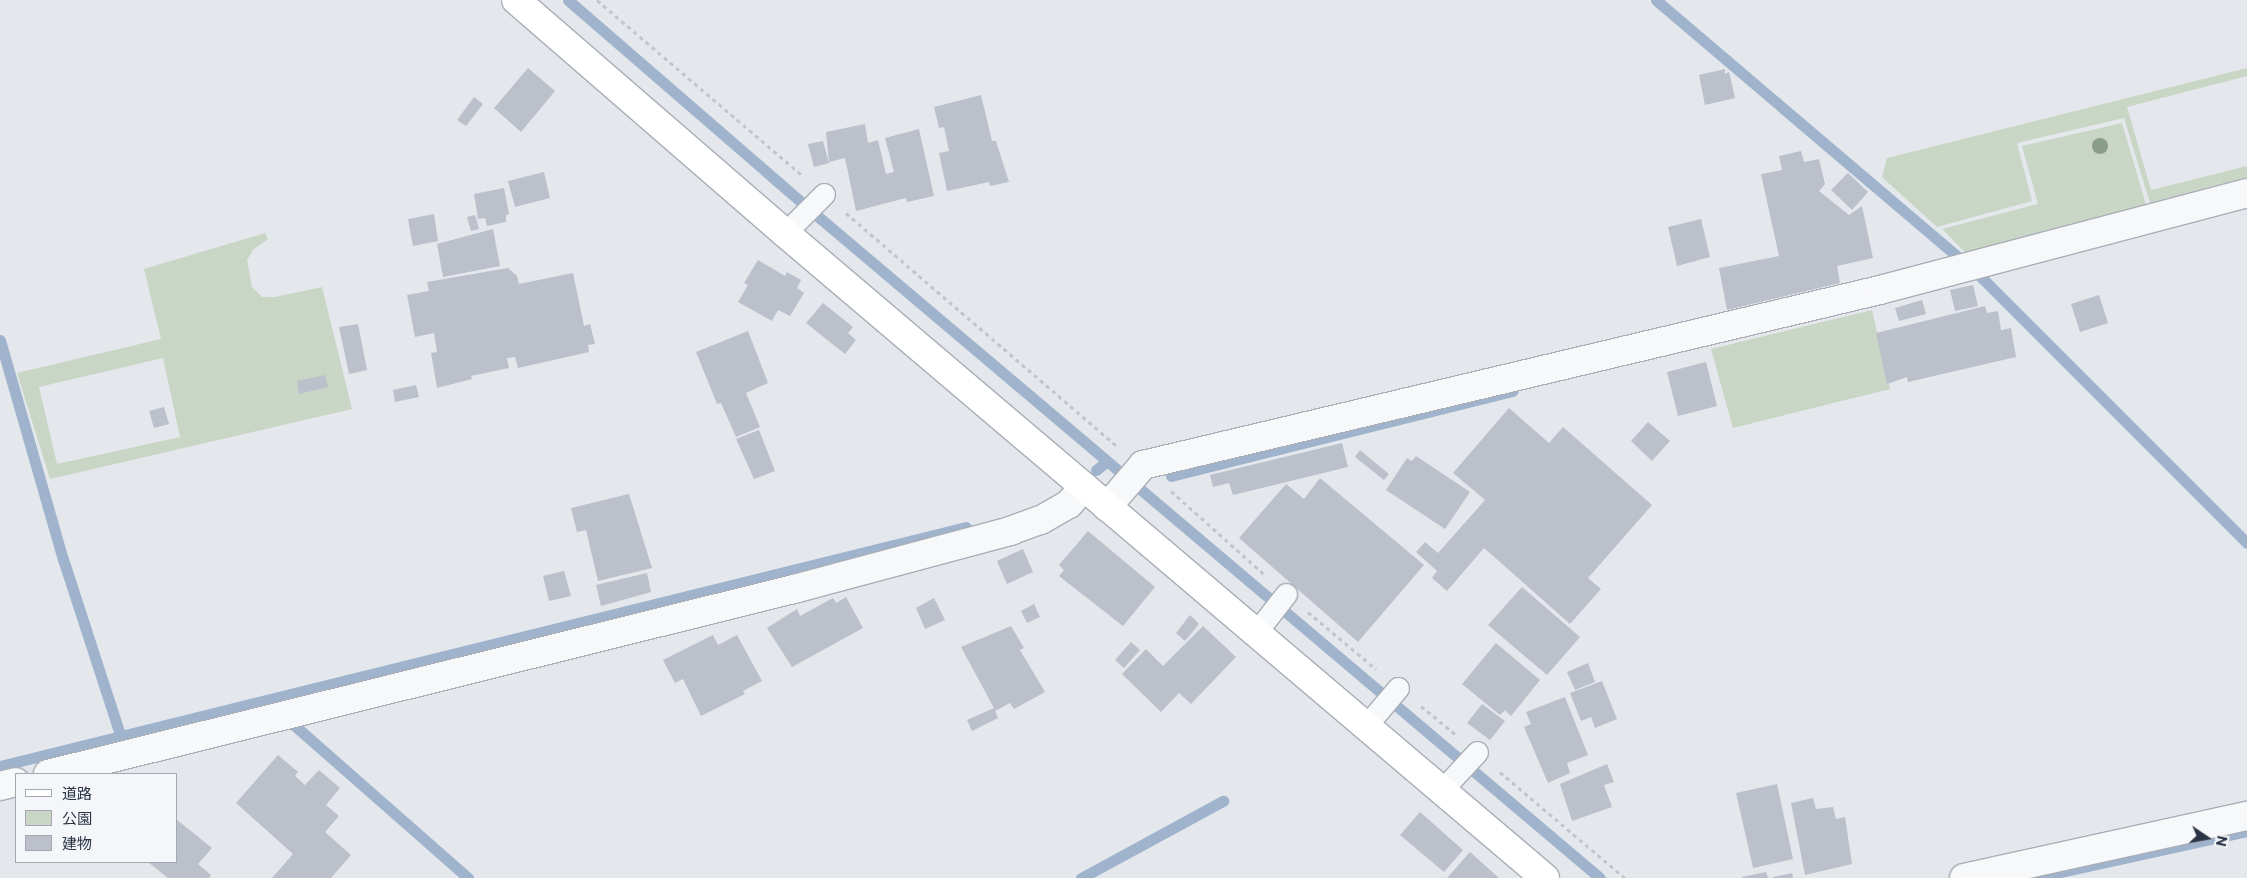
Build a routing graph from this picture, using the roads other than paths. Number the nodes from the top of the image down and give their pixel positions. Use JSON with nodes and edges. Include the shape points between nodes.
{"nodes":[{"id":1,"x":516,"y":0,"type":"edge"},
{"id":2,"x":2247,"y":193,"type":"edge"},
{"id":3,"x":822,"y":197,"type":"road end"},
{"id":4,"x":792,"y":226,"type":"junction"},
{"id":5,"x":1084,"y":486,"type":"junction"},
{"id":6,"x":1113,"y":500,"type":"junction"},
{"id":7,"x":1284,"y":597,"type":"road end"},
{"id":8,"x":1261,"y":625,"type":"junction"},
{"id":9,"x":1396,"y":690,"type":"road end"},
{"id":10,"x":1371,"y":720,"type":"junction"},
{"id":11,"x":1475,"y":754,"type":"road end"},
{"id":12,"x":52,"y":773,"type":"edge"},
{"id":13,"x":15,"y":782,"type":"edge"},
{"id":14,"x":1447,"y":785,"type":"junction"},
{"id":15,"x":0,"y":786,"type":"edge"},
{"id":16,"x":2247,"y":816,"type":"edge"},
{"id":17,"x":1545,"y":878,"type":"edge"},
{"id":18,"x":1964,"y":878,"type":"edge"}],
"edges":[{"from":1,"to":4,"type":"street"},
{"from":2,"to":6,"type":"street","via":[[1880,290],[1140,468]]},
{"from":3,"to":4,"type":"lane"},
{"from":4,"to":5,"type":"street"},
{"from":5,"to":6,"type":"street"},
{"from":5,"to":12,"type":"street","via":[[1069,504],[1041,520],[1010,531],[794,589]]},
{"from":6,"to":8,"type":"street"},
{"from":7,"to":8,"type":"lane"},
{"from":8,"to":10,"type":"street"},
{"from":9,"to":10,"type":"lane"},
{"from":10,"to":14,"type":"street"},
{"from":11,"to":14,"type":"lane"},
{"from":13,"to":15,"type":"street"},
{"from":14,"to":17,"type":"street"},
{"from":16,"to":18,"type":"street"}]}
